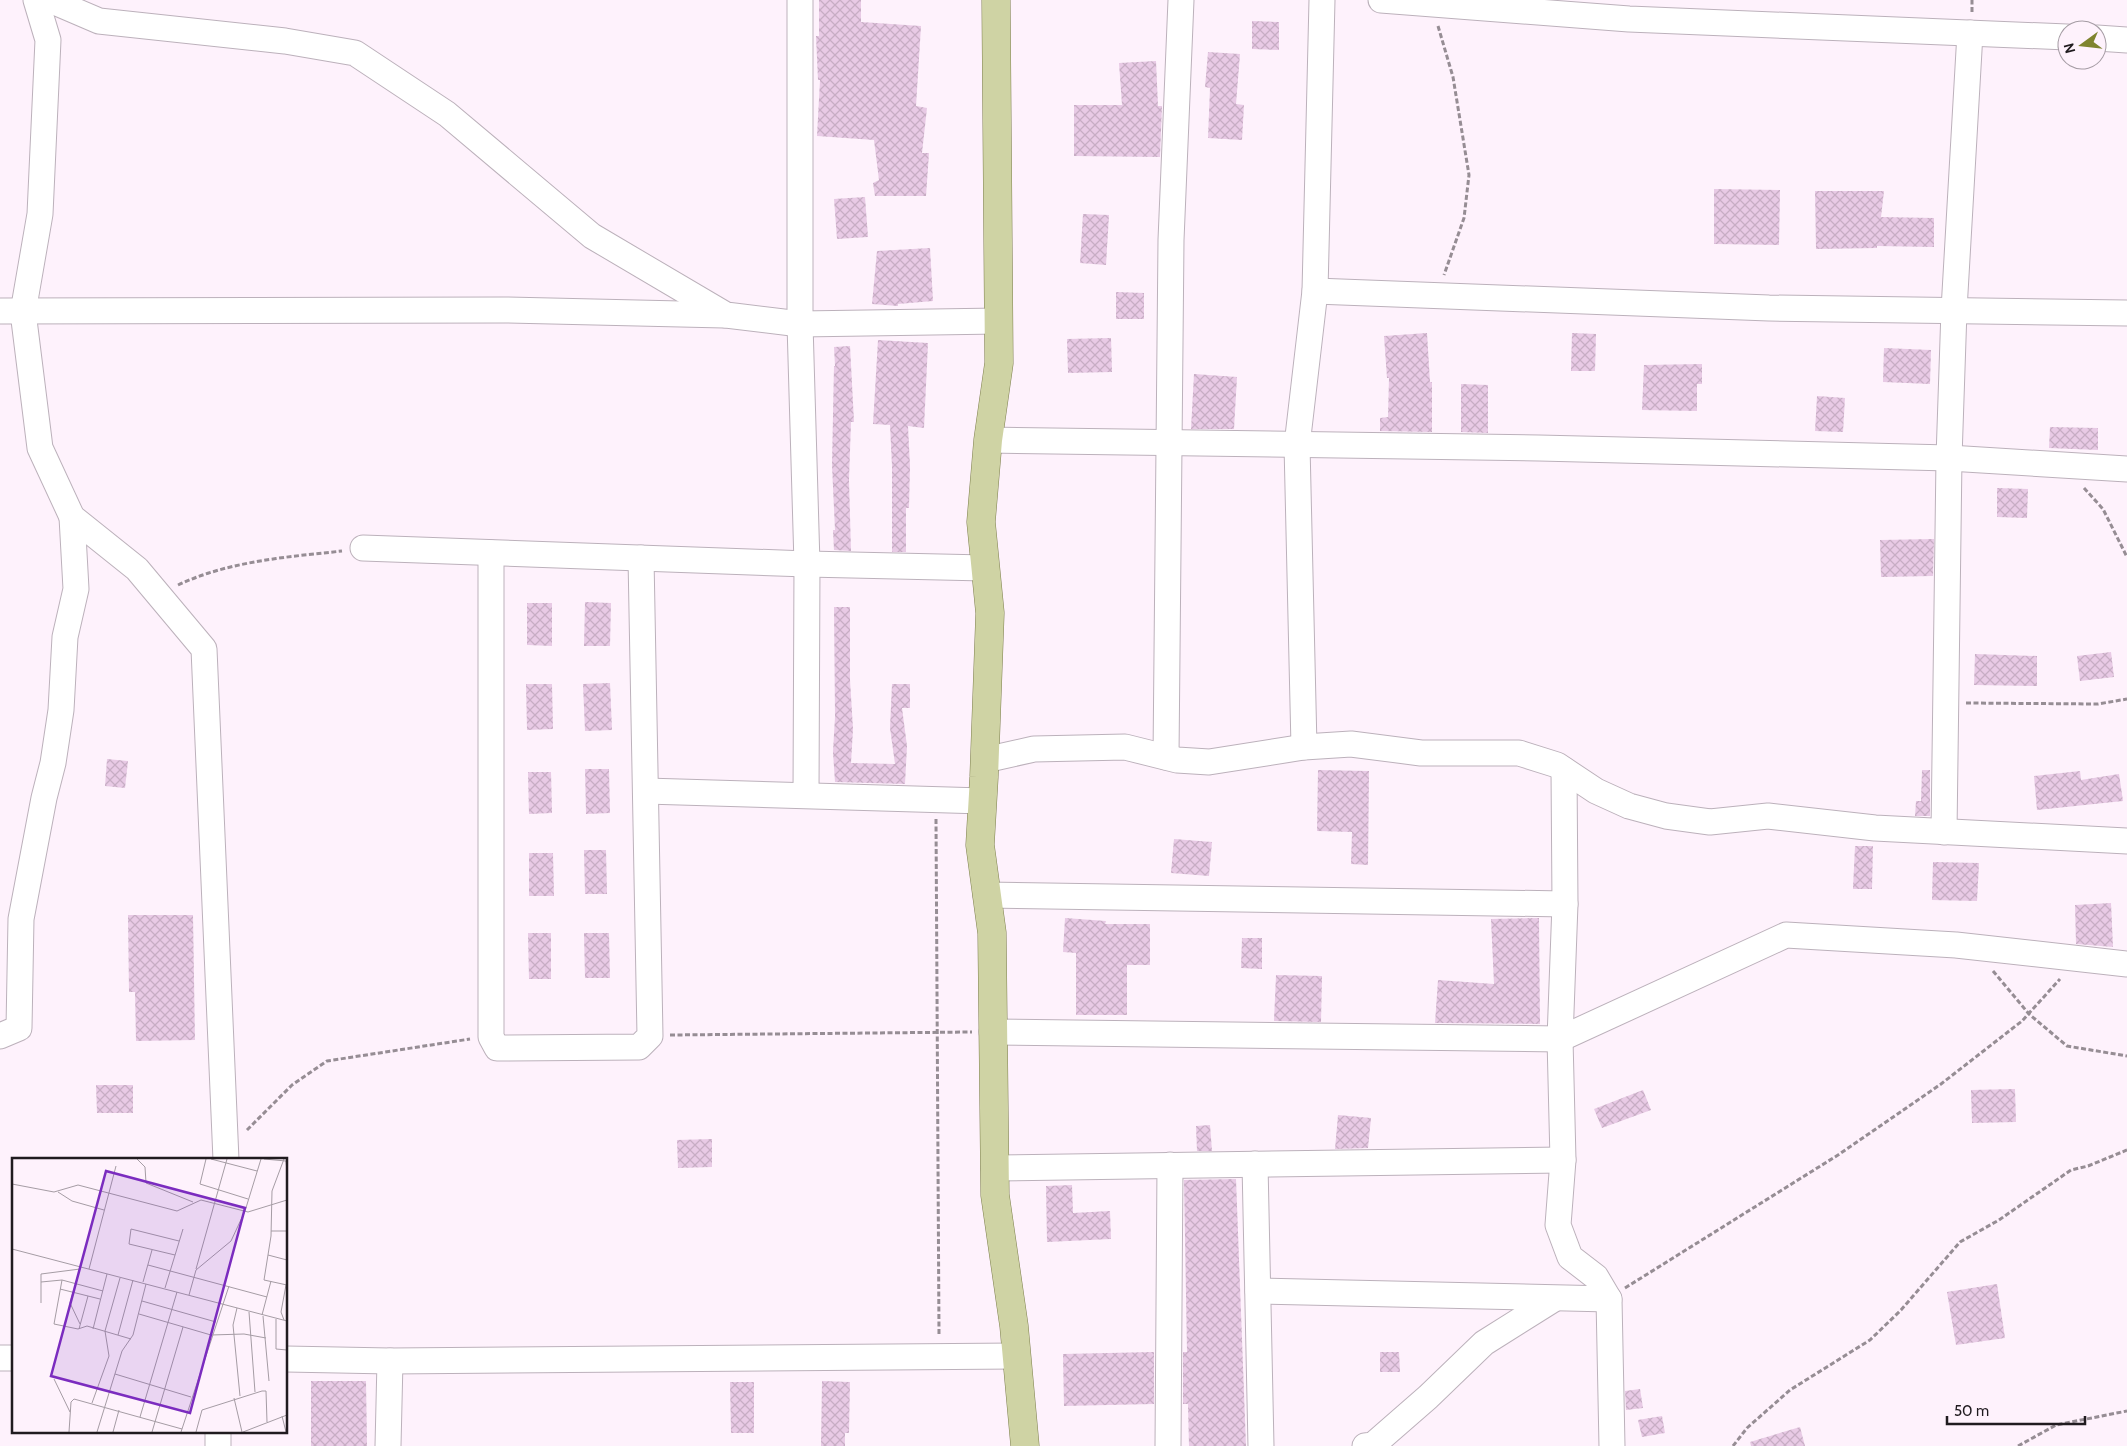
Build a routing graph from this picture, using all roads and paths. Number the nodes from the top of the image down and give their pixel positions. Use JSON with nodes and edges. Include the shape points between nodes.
{"nodes":[{"id":1,"x":36,"y":0,"type":"edge"},
{"id":2,"x":50,"y":0,"type":"edge"},
{"id":3,"x":800,"y":0,"type":"edge"},
{"id":4,"x":996,"y":0,"type":"edge"},
{"id":5,"x":1181,"y":0,"type":"edge"},
{"id":6,"x":1322,"y":0,"type":"edge"},
{"id":7,"x":1381,"y":0,"type":"edge"},
{"id":8,"x":1432,"y":4,"type":"junction"},
{"id":9,"x":1970,"y":32,"type":"junction"},
{"id":10,"x":2057,"y":36,"type":"edge"},
{"id":11,"x":2107,"y":39,"type":"edge"},
{"id":12,"x":2127,"y":40,"type":"edge"},
{"id":13,"x":1315,"y":291,"type":"junction"},
{"id":14,"x":1433,"y":296,"type":"junction"},
{"id":15,"x":1954,"y":310,"type":"junction"},
{"id":16,"x":12,"y":311,"type":"edge"},
{"id":17,"x":2127,"y":313,"type":"edge"},
{"id":18,"x":726,"y":315,"type":"junction"},
{"id":19,"x":999,"y":321,"type":"junction"},
{"id":20,"x":800,"y":324,"type":"junction"},
{"id":21,"x":988,"y":440,"type":"junction"},
{"id":22,"x":1169,"y":442,"type":"junction"},
{"id":23,"x":1297,"y":444,"type":"junction"},
{"id":24,"x":1949,"y":458,"type":"junction"},
{"id":25,"x":2071,"y":466,"type":"junction"},
{"id":26,"x":2127,"y":469,"type":"edge"},
{"id":27,"x":72,"y":517,"type":"junction"},
{"id":28,"x":363,"y":548,"type":"joint"},
{"id":29,"x":491,"y":553,"type":"junction"},
{"id":30,"x":2127,"y":556,"type":"edge"},
{"id":31,"x":641,"y":558,"type":"junction"},
{"id":32,"x":806,"y":564,"type":"junction"},
{"id":33,"x":985,"y":568,"type":"junction"},
{"id":34,"x":159,"y":594,"type":"junction"},
{"id":35,"x":2127,"y":699,"type":"edge"},
{"id":36,"x":1946,"y":703,"type":"junction"},
{"id":37,"x":1304,"y":747,"type":"junction"},
{"id":38,"x":1166,"y":757,"type":"junction"},
{"id":39,"x":985,"y":760,"type":"junction"},
{"id":40,"x":1564,"y":770,"type":"junction"},
{"id":41,"x":646,"y":791,"type":"junction"},
{"id":42,"x":806,"y":795,"type":"junction"},
{"id":43,"x":936,"y":799,"type":"junction"},
{"id":44,"x":983,"y":800,"type":"junction"},
{"id":45,"x":1944,"y":832,"type":"junction"},
{"id":46,"x":2127,"y":840,"type":"edge"},
{"id":47,"x":986,"y":895,"type":"junction"},
{"id":48,"x":1565,"y":904,"type":"junction"},
{"id":49,"x":1973,"y":947,"type":"junction"},
{"id":50,"x":2077,"y":959,"type":"junction"},
{"id":51,"x":2127,"y":964,"type":"edge"},
{"id":52,"x":2029,"y":1014,"type":"junction"},
{"id":53,"x":937,"y":1032,"type":"junction"},
{"id":54,"x":992,"y":1032,"type":"junction"},
{"id":55,"x":0,"y":1036,"type":"edge"},
{"id":56,"x":491,"y":1036,"type":"junction"},
{"id":57,"x":650,"y":1036,"type":"junction"},
{"id":58,"x":1560,"y":1039,"type":"junction"},
{"id":59,"x":2127,"y":1056,"type":"edge"},
{"id":60,"x":2127,"y":1150,"type":"edge"},
{"id":61,"x":226,"y":1155,"type":"edge"},
{"id":62,"x":1563,"y":1160,"type":"junction"},
{"id":63,"x":1255,"y":1164,"type":"junction"},
{"id":64,"x":1170,"y":1165,"type":"junction"},
{"id":65,"x":994,"y":1168,"type":"junction"},
{"id":66,"x":1258,"y":1292,"type":"junction"},
{"id":67,"x":1554,"y":1299,"type":"junction"},
{"id":68,"x":1609,"y":1299,"type":"junction"},
{"id":69,"x":940,"y":1356,"type":"junction"},
{"id":70,"x":1016,"y":1356,"type":"junction"},
{"id":71,"x":288,"y":1359,"type":"edge"},
{"id":72,"x":390,"y":1361,"type":"junction"},
{"id":73,"x":2127,"y":1411,"type":"edge"},
{"id":74,"x":1025,"y":1445,"type":"edge"},
{"id":75,"x":388,"y":1446,"type":"edge"},
{"id":76,"x":1168,"y":1446,"type":"edge"},
{"id":77,"x":1261,"y":1446,"type":"edge"},
{"id":78,"x":1365,"y":1446,"type":"edge"},
{"id":79,"x":1612,"y":1446,"type":"edge"},
{"id":80,"x":1732,"y":1446,"type":"edge"},
{"id":81,"x":2018,"y":1446,"type":"edge"}],
"edges":[{"from":1,"to":16,"type":"street","via":[[48,40],[40,214]]},
{"from":2,"to":18,"type":"street","via":[[99,21],[286,41],[355,53],[446,114],[592,236]]},
{"from":3,"to":20,"type":"street"},
{"from":4,"to":19,"type":"main road"},
{"from":5,"to":22,"type":"street","via":[[1170,240]]},
{"from":6,"to":13,"type":"street"},
{"from":7,"to":8,"type":"street"},
{"from":8,"to":9,"type":"street","via":[[1629,19]]},
{"from":8,"to":14,"type":"path","via":[[1453,77],[1469,175],[1464,218],[1447,268]]},
{"from":9,"to":10,"type":"street"},
{"from":9,"to":15,"type":"street"},
{"from":11,"to":12,"type":"street"},
{"from":13,"to":14,"type":"street"},
{"from":13,"to":23,"type":"street"},
{"from":14,"to":15,"type":"street","via":[[1769,308]]},
{"from":15,"to":17,"type":"street"},
{"from":15,"to":24,"type":"street"},
{"from":16,"to":18,"type":"street","via":[[505,310]]},
{"from":16,"to":27,"type":"street","via":[[40,448]]},
{"from":18,"to":20,"type":"street"},
{"from":19,"to":20,"type":"street"},
{"from":19,"to":21,"type":"main road","via":[[1000,362]]},
{"from":20,"to":32,"type":"street"},
{"from":21,"to":22,"type":"street"},
{"from":21,"to":33,"type":"main road","via":[[980,522]]},
{"from":22,"to":23,"type":"street"},
{"from":22,"to":38,"type":"street"},
{"from":23,"to":24,"type":"street"},
{"from":23,"to":37,"type":"street"},
{"from":24,"to":25,"type":"street"},
{"from":24,"to":36,"type":"street"},
{"from":25,"to":26,"type":"street"},
{"from":25,"to":30,"type":"path","via":[[2081,485],[2103,509]]},
{"from":27,"to":34,"type":"street","via":[[137,569]]},
{"from":27,"to":55,"type":"street","via":[[76,589],[65,637],[61,710],[53,763],[21,919],[19,1028]]},
{"from":28,"to":29,"type":"street"},
{"from":28,"to":34,"type":"path","via":[[265,560],[201,574]]},
{"from":29,"to":31,"type":"street"},
{"from":29,"to":56,"type":"street"},
{"from":31,"to":32,"type":"street"},
{"from":31,"to":41,"type":"street"},
{"from":32,"to":33,"type":"street"},
{"from":32,"to":42,"type":"street"},
{"from":33,"to":39,"type":"main road","via":[[990,612]]},
{"from":34,"to":61,"type":"street","via":[[204,649]]},
{"from":35,"to":36,"type":"path","via":[[2098,704]]},
{"from":36,"to":45,"type":"street"},
{"from":37,"to":38,"type":"street","via":[[1210,762]]},
{"from":37,"to":40,"type":"street","via":[[1351,744],[1421,753],[1519,753]]},
{"from":38,"to":39,"type":"street","via":[[1125,747],[1034,749]]},
{"from":39,"to":44,"type":"main road"},
{"from":40,"to":45,"type":"street","via":[[1596,791],[1629,806],[1666,816],[1710,822],[1768,816]]},
{"from":40,"to":48,"type":"street"},
{"from":41,"to":42,"type":"street"},
{"from":41,"to":57,"type":"street"},
{"from":42,"to":43,"type":"street"},
{"from":43,"to":44,"type":"street"},
{"from":43,"to":53,"type":"path"},
{"from":44,"to":47,"type":"main road","via":[[980,845]]},
{"from":45,"to":46,"type":"street"},
{"from":47,"to":48,"type":"street"},
{"from":47,"to":54,"type":"main road","via":[[992,933]]},
{"from":48,"to":58,"type":"street"},
{"from":49,"to":50,"type":"street"},
{"from":49,"to":52,"type":"path"},
{"from":49,"to":58,"type":"street","via":[[1786,936]]},
{"from":50,"to":51,"type":"street"},
{"from":50,"to":52,"type":"path"},
{"from":52,"to":59,"type":"path","via":[[2067,1046]]},
{"from":52,"to":68,"type":"path","via":[[1941,1084],[1838,1155]]},
{"from":53,"to":54,"type":"path"},
{"from":53,"to":57,"type":"path"},
{"from":53,"to":69,"type":"path"},
{"from":54,"to":58,"type":"street"},
{"from":54,"to":65,"type":"main road"},
{"from":56,"to":57,"type":"street","via":[[497,1048],[638,1047]]},
{"from":56,"to":61,"type":"path","via":[[327,1061],[292,1085]]},
{"from":58,"to":62,"type":"street"},
{"from":60,"to":80,"type":"path","via":[[2071,1170],[1999,1220],[1960,1242],[1901,1310],[1870,1340],[1790,1390],[1747,1428]]},
{"from":62,"to":63,"type":"street"},
{"from":62,"to":68,"type":"street","via":[[1558,1225],[1570,1257],[1596,1277]]},
{"from":63,"to":64,"type":"street"},
{"from":63,"to":66,"type":"street"},
{"from":64,"to":65,"type":"street"},
{"from":64,"to":76,"type":"street"},
{"from":65,"to":70,"type":"main road"},
{"from":66,"to":67,"type":"street"},
{"from":66,"to":77,"type":"street"},
{"from":67,"to":68,"type":"street"},
{"from":67,"to":78,"type":"street","via":[[1484,1343],[1380,1439]]},
{"from":68,"to":79,"type":"street"},
{"from":69,"to":70,"type":"street"},
{"from":69,"to":72,"type":"street"},
{"from":70,"to":74,"type":"main road"},
{"from":71,"to":72,"type":"street"},
{"from":72,"to":75,"type":"street"},
{"from":73,"to":81,"type":"path","via":[[2056,1425]]}]}
